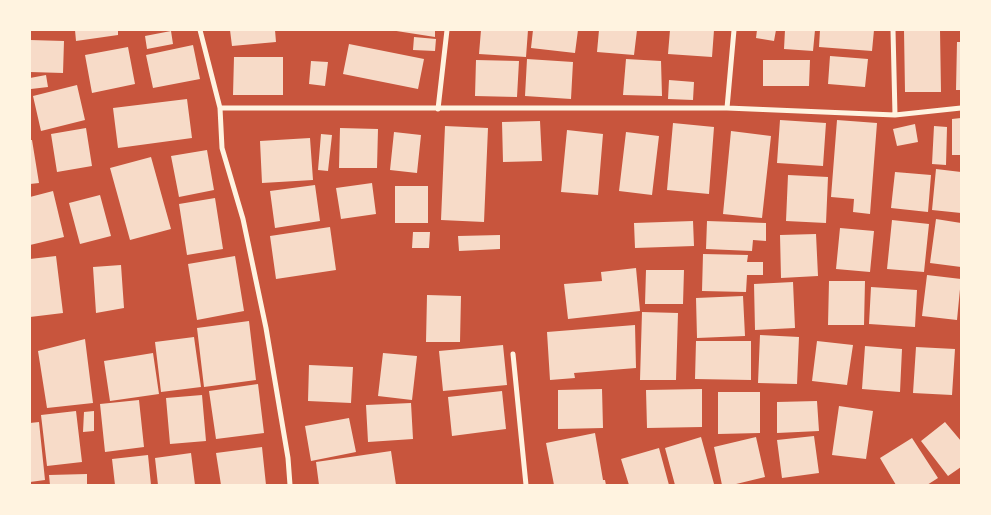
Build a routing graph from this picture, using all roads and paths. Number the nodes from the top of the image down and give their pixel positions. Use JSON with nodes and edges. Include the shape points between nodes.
{"nodes":[{"id":1,"x":200,"y":30,"type":"edge"},
{"id":2,"x":447,"y":30,"type":"edge"},
{"id":3,"x":734,"y":30,"type":"edge"},
{"id":4,"x":893,"y":30,"type":"edge"},
{"id":5,"x":220,"y":108,"type":"junction"},
{"id":6,"x":727,"y":108,"type":"junction"},
{"id":7,"x":961,"y":108,"type":"edge"},
{"id":8,"x":438,"y":109,"type":"junction"},
{"id":9,"x":895,"y":115,"type":"junction"},
{"id":10,"x":513,"y":354,"type":"dead end"},
{"id":11,"x":290,"y":485,"type":"edge"},
{"id":12,"x":526,"y":485,"type":"edge"}],
"edges":[{"from":1,"to":5,"type":"street"},
{"from":2,"to":8,"type":"street"},
{"from":3,"to":6,"type":"street"},
{"from":4,"to":9,"type":"street"},
{"from":5,"to":8,"type":"street"},
{"from":5,"to":11,"type":"street","via":[[222,148],[243,219],[266,328]]},
{"from":6,"to":8,"type":"street","via":[[478,106]]},
{"from":6,"to":9,"type":"street"},
{"from":7,"to":9,"type":"street"},
{"from":10,"to":12,"type":"street"}]}
